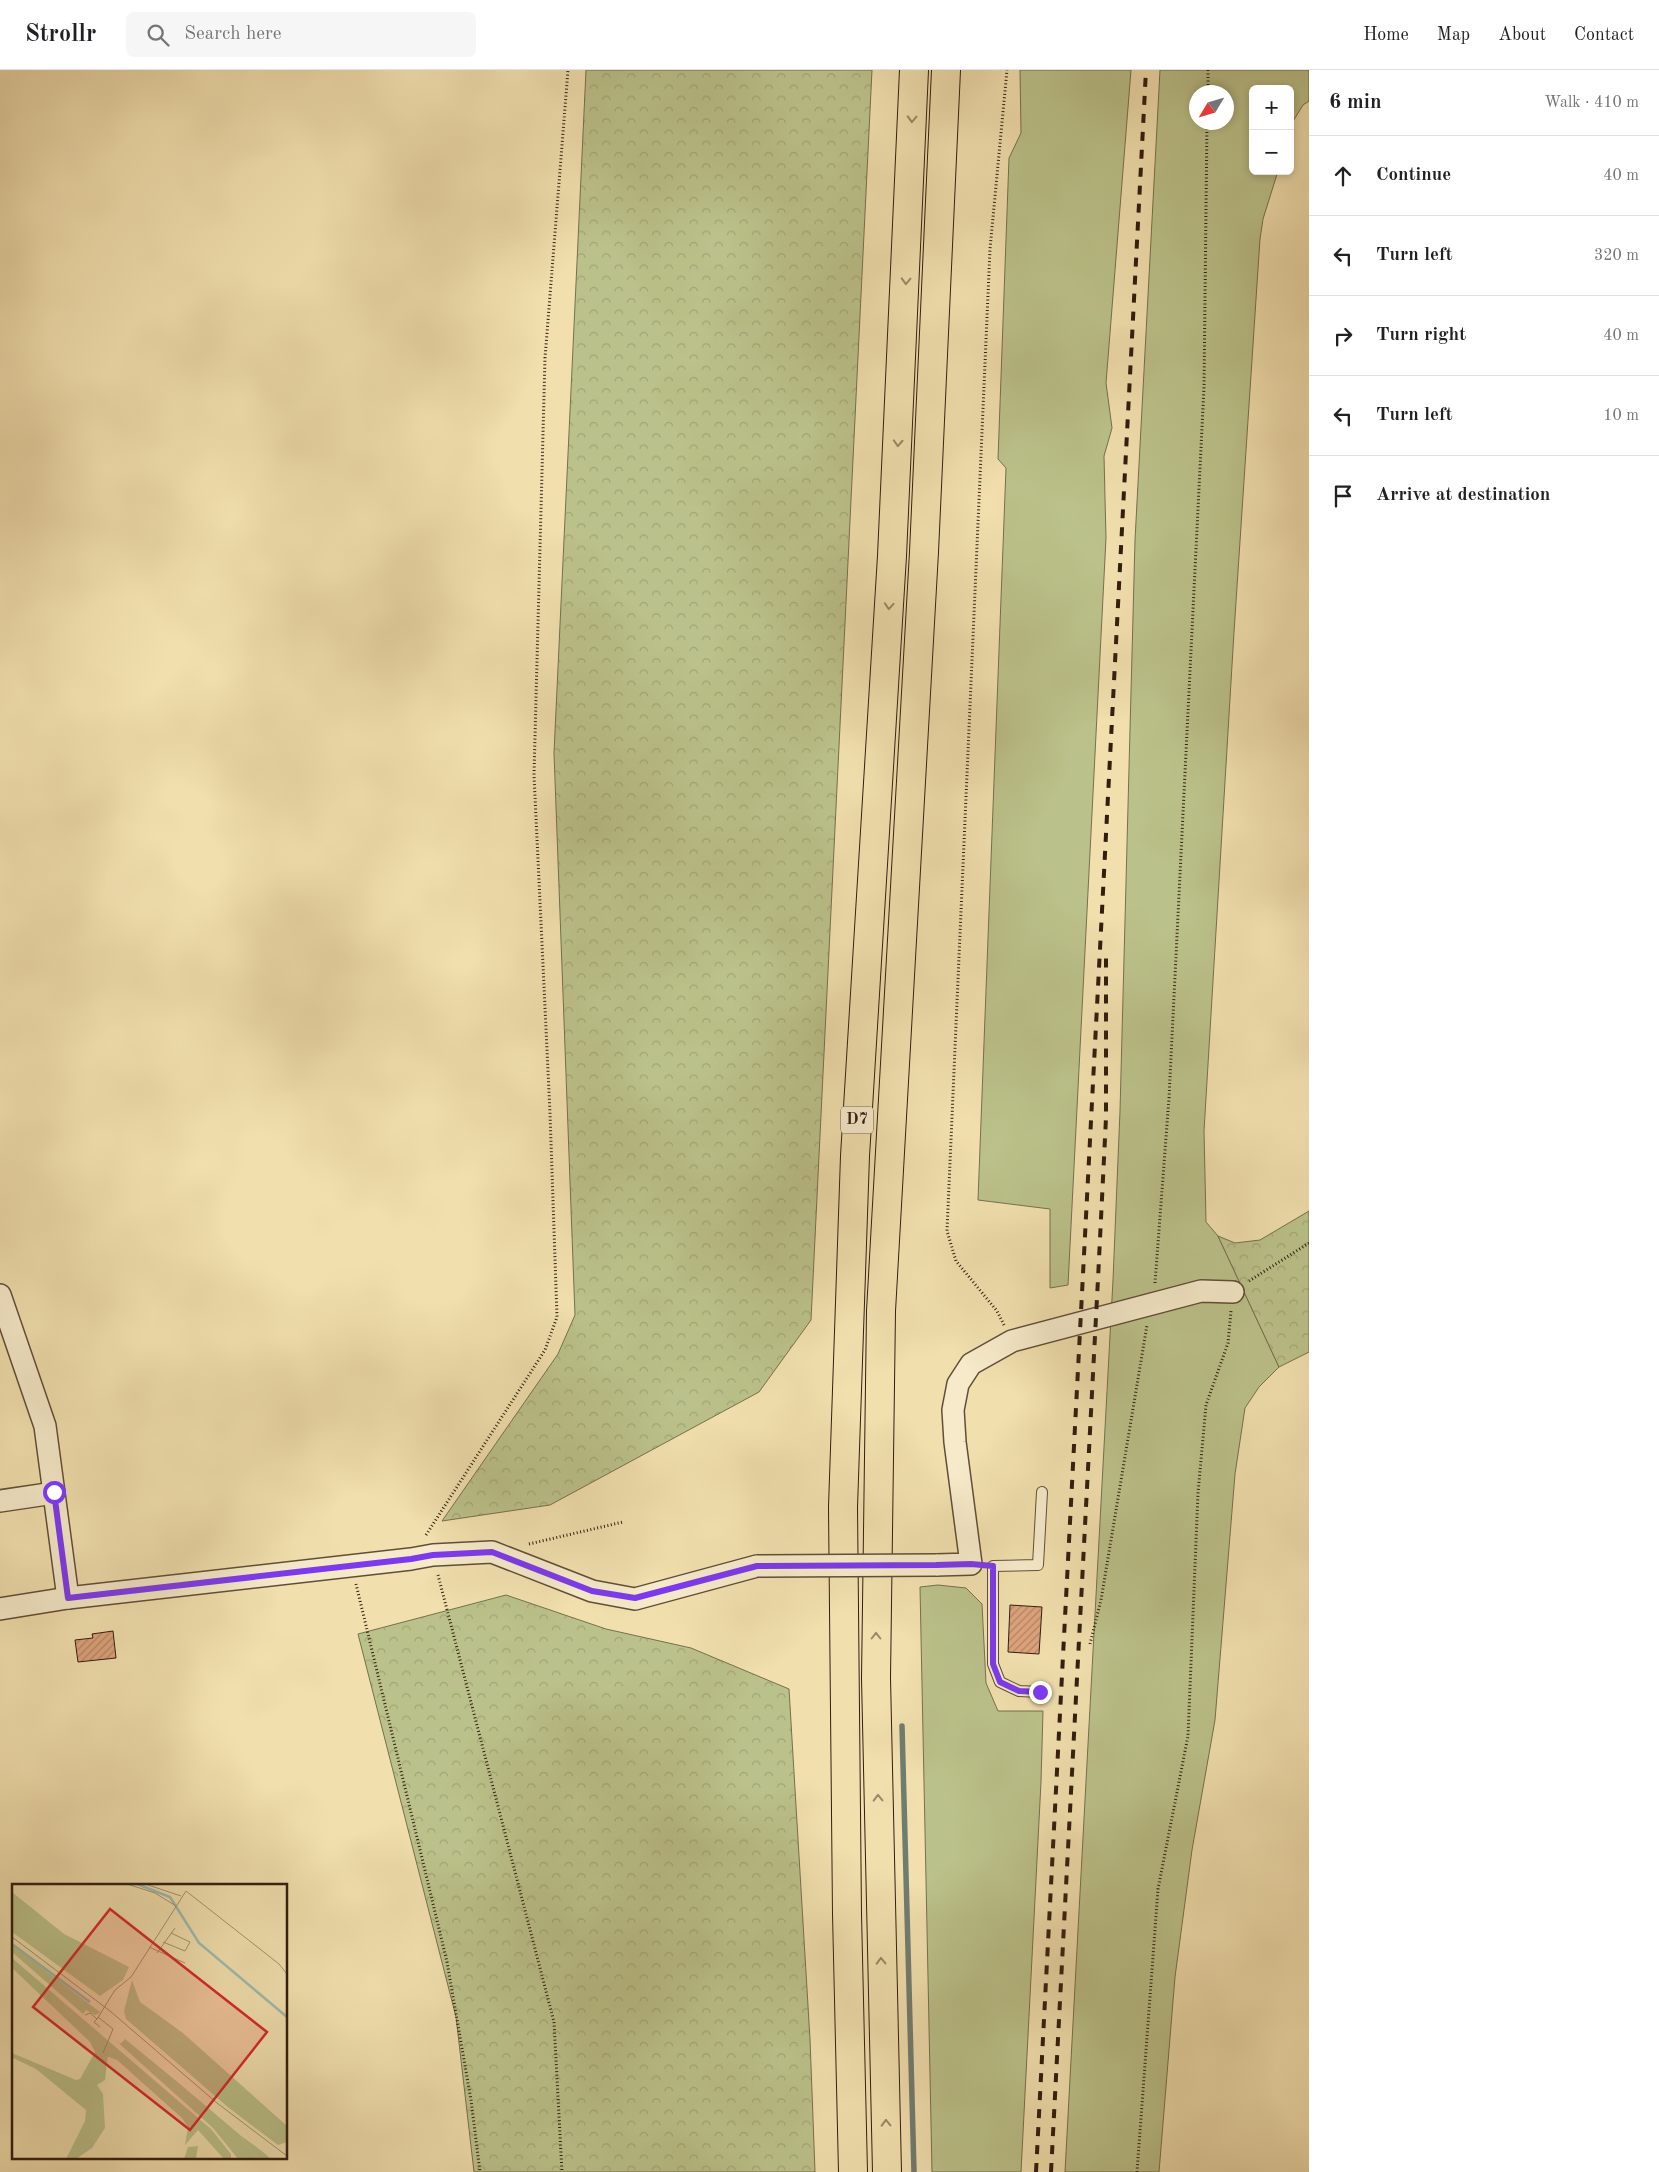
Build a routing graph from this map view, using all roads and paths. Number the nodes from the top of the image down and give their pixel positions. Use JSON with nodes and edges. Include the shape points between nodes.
{"nodes":[{"id":1,"x":568,"y":70,"type":"edge"},
{"id":2,"x":914,"y":70,"type":"edge"},
{"id":3,"x":946,"y":70,"type":"edge"},
{"id":4,"x":1007,"y":70,"type":"edge"},
{"id":5,"x":1208,"y":70,"type":"edge"},
{"id":6,"x":1208,"y":85,"type":"edge"},
{"id":7,"x":1207,"y":130,"type":"edge"},
{"id":8,"x":1309,"y":1243,"type":"edge"},
{"id":9,"x":1233,"y":1292,"type":"junction"},
{"id":10,"x":0,"y":1295,"type":"edge"},
{"id":11,"x":1151,"y":1304,"type":"junction"},
{"id":12,"x":1012,"y":1341,"type":"junction"},
{"id":13,"x":54,"y":1492,"type":"junction"},
{"id":14,"x":1042,"y":1492,"type":"dead end"},
{"id":15,"x":0,"y":1501,"type":"edge"},
{"id":16,"x":623,"y":1522,"type":"dead end"},
{"id":17,"x":492,"y":1552,"type":"junction"},
{"id":18,"x":433,"y":1555,"type":"junction"},
{"id":19,"x":411,"y":1559,"type":"junction"},
{"id":20,"x":982,"y":1565,"type":"junction"},
{"id":21,"x":352,"y":1566,"type":"junction"},
{"id":22,"x":68,"y":1598,"type":"junction"},
{"id":23,"x":0,"y":1609,"type":"edge"},
{"id":24,"x":1090,"y":1644,"type":"dead end"},
{"id":25,"x":1040,"y":1692,"type":"dead end"},
{"id":26,"x":480,"y":2172,"type":"edge"},
{"id":27,"x":562,"y":2172,"type":"edge"},
{"id":28,"x":853,"y":2172,"type":"edge"},
{"id":29,"x":887,"y":2172,"type":"edge"},
{"id":30,"x":1137,"y":2172,"type":"edge"}],
"edges":[{"from":1,"to":19,"type":"path","via":[[545,358],[534,775],[557,1317],[545,1350]]},
{"from":2,"to":28,"type":"highway","number":"D7","one_way":true,"via":[[891,566],[854,1156],[843,1506]]},
{"from":29,"to":3,"type":"highway","number":"D7","one_way":true,"via":[[876,1678],[881,1311],[924,552]]},
{"from":4,"to":12,"type":"path","via":[[990,249],[947,1231],[956,1261],[997,1311]]},
{"from":5,"to":6,"type":"path"},
{"from":7,"to":11,"type":"path","via":[[1204,388],[1169,1098]]},
{"from":8,"to":9,"type":"path"},
{"from":9,"to":11,"type":"street","via":[[1201,1291]]},
{"from":9,"to":30,"type":"path","via":[[1228,1343],[1206,1405],[1198,1493],[1188,1736],[1158,1889]]},
{"from":10,"to":13,"type":"street","via":[[45,1426]]},
{"from":11,"to":12,"type":"street"},
{"from":11,"to":24,"type":"path","via":[[1101,1600]]},
{"from":12,"to":20,"type":"street","via":[[971,1364],[958,1384],[953,1410],[955,1442]]},
{"from":13,"to":15,"type":"street"},
{"from":13,"to":22,"type":"street"},
{"from":14,"to":20,"type":"lane","via":[[1038,1565]]},
{"from":16,"to":17,"type":"path"},
{"from":17,"to":18,"type":"street"},
{"from":17,"to":20,"type":"street","bridge":true,"via":[[592,1591],[635,1598],[757,1566]]},
{"from":18,"to":19,"type":"street"},
{"from":18,"to":27,"type":"path","via":[[554,2022]]},
{"from":19,"to":21,"type":"street"},
{"from":20,"to":25,"type":"lane","via":[[993,1664],[1000,1682],[1019,1691]]},
{"from":21,"to":22,"type":"street"},
{"from":21,"to":26,"type":"path","via":[[447,1962]]},
{"from":22,"to":23,"type":"street"}]}
